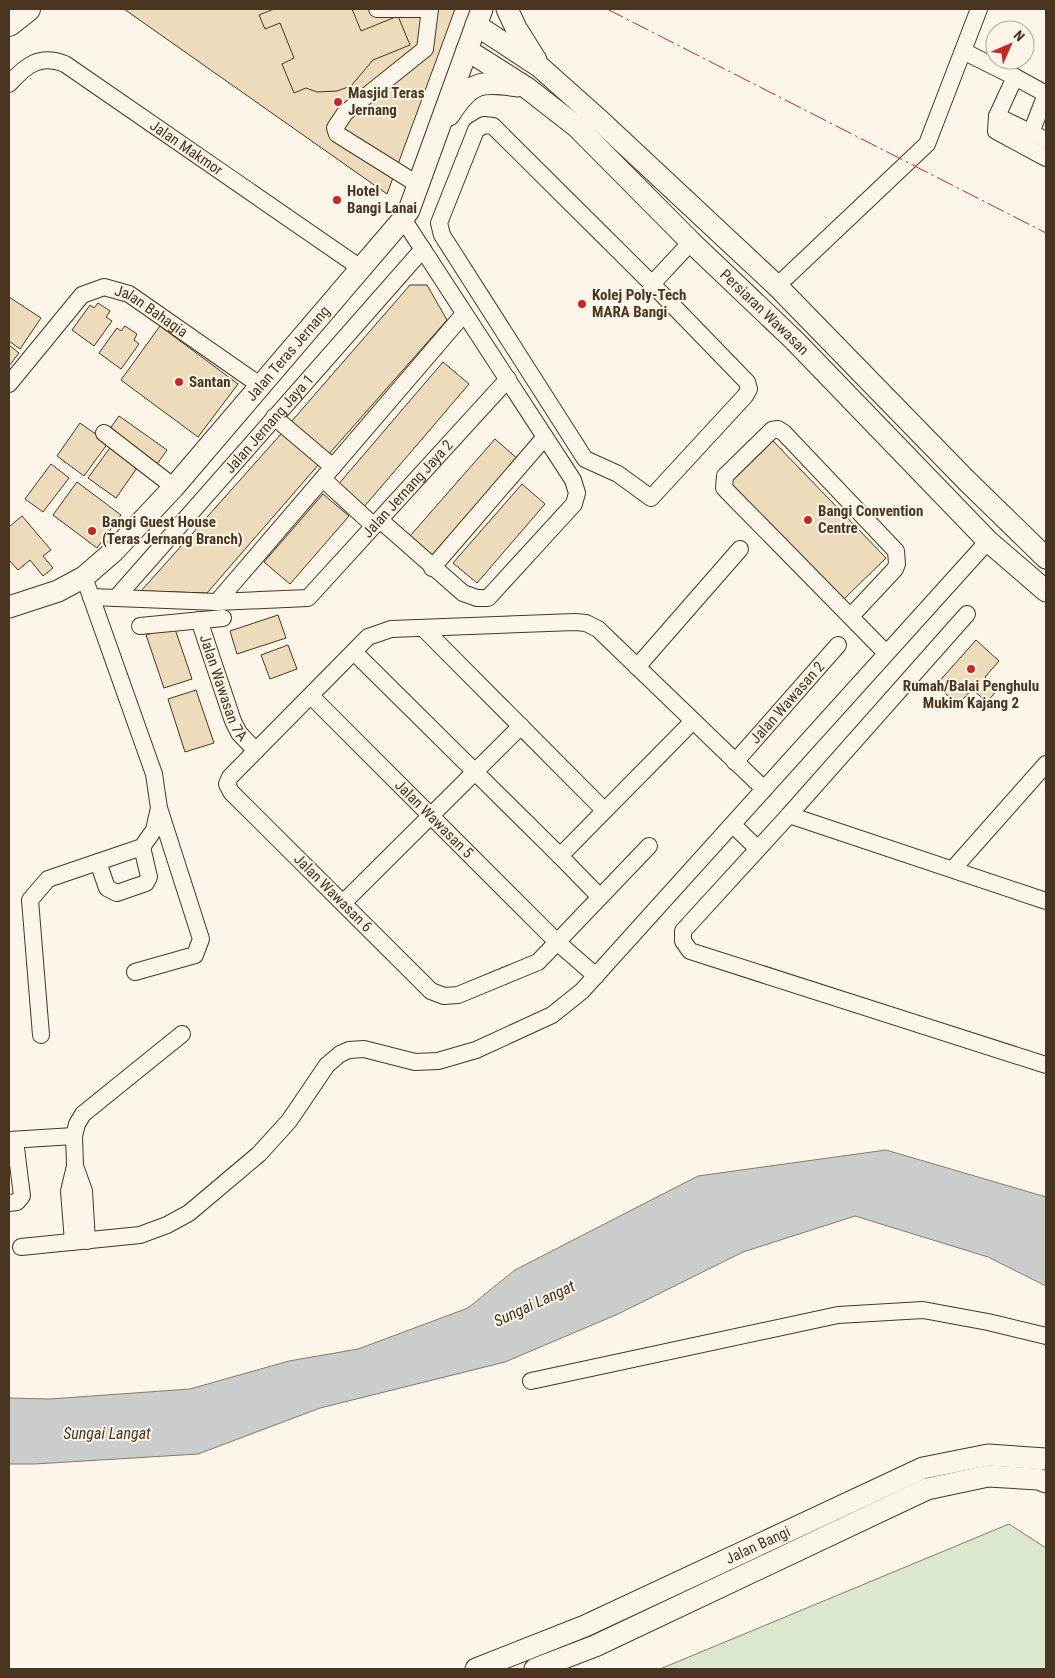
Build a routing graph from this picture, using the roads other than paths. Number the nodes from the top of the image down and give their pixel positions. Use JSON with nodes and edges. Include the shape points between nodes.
{"nodes":[{"id":1,"x":28,"y":9,"type":"edge"},
{"id":2,"x":377,"y":9,"type":"edge"},
{"id":3,"x":430,"y":9,"type":"edge"},
{"id":4,"x":507,"y":9,"type":"edge"},
{"id":5,"x":979,"y":9,"type":"edge"},
{"id":6,"x":479,"y":17,"type":"edge"},
{"id":7,"x":9,"y":24,"type":"edge"},
{"id":8,"x":467,"y":50,"type":"junction"},
{"id":9,"x":963,"y":51,"type":"junction"},
{"id":10,"x":540,"y":67,"type":"junction"},
{"id":11,"x":1015,"y":77,"type":"junction"},
{"id":12,"x":9,"y":84,"type":"edge"},
{"id":13,"x":527,"y":88,"type":"junction"},
{"id":14,"x":997,"y":116,"type":"junction"},
{"id":15,"x":1031,"y":133,"type":"junction"},
{"id":16,"x":434,"y":139,"type":"junction"},
{"id":17,"x":1046,"y":140,"type":"edge"},
{"id":18,"x":1046,"y":158,"type":"edge"},
{"id":19,"x":417,"y":184,"type":"junction"},
{"id":20,"x":403,"y":219,"type":"junction"},
{"id":21,"x":691,"y":242,"type":"junction"},
{"id":22,"x":423,"y":249,"type":"junction"},
{"id":23,"x":362,"y":269,"type":"junction"},
{"id":24,"x":723,"y":271,"type":"junction"},
{"id":25,"x":652,"y":284,"type":"junction"},
{"id":26,"x":777,"y":286,"type":"junction"},
{"id":27,"x":464,"y":315,"type":"junction"},
{"id":28,"x":795,"y":342,"type":"junction"},
{"id":29,"x":508,"y":379,"type":"junction"},
{"id":30,"x":9,"y":384,"type":"edge"},
{"id":31,"x":261,"y":386,"type":"junction"},
{"id":32,"x":274,"y":417,"type":"junction"},
{"id":33,"x":104,"y":433,"type":"dead end"},
{"id":34,"x":546,"y":437,"type":"junction"},
{"id":35,"x":328,"y":473,"type":"junction"},
{"id":36,"x":966,"y":480,"type":"junction"},
{"id":37,"x":174,"y":487,"type":"junction"},
{"id":38,"x":377,"y":523,"type":"junction"},
{"id":39,"x":988,"y":541,"type":"junction"},
{"id":40,"x":740,"y":549,"type":"dead end"},
{"id":41,"x":1040,"y":553,"type":"edge"},
{"id":42,"x":432,"y":568,"type":"junction"},
{"id":43,"x":84,"y":578,"type":"junction"},
{"id":44,"x":1046,"y":592,"type":"edge"},
{"id":45,"x":91,"y":598,"type":"junction"},
{"id":46,"x":116,"y":598,"type":"junction"},
{"id":47,"x":217,"y":602,"type":"junction"},
{"id":48,"x":9,"y":607,"type":"edge"},
{"id":49,"x":967,"y":614,"type":"dead end"},
{"id":50,"x":851,"y":616,"type":"junction"},
{"id":51,"x":223,"y":618,"type":"dead end"},
{"id":52,"x":199,"y":620,"type":"junction"},
{"id":53,"x":140,"y":626,"type":"dead end"},
{"id":54,"x":422,"y":628,"type":"junction"},
{"id":55,"x":838,"y":645,"type":"dead end"},
{"id":56,"x":354,"y":652,"type":"junction"},
{"id":57,"x":886,"y":653,"type":"junction"},
{"id":58,"x":637,"y":667,"type":"junction"},
{"id":59,"x":311,"y":696,"type":"junction"},
{"id":60,"x":693,"y":721,"type":"junction"},
{"id":61,"x":520,"y":726,"type":"junction"},
{"id":62,"x":256,"y":751,"type":"junction"},
{"id":63,"x":735,"y":762,"type":"junction"},
{"id":64,"x":1046,"y":764,"type":"edge"},
{"id":65,"x":475,"y":772,"type":"junction"},
{"id":66,"x":764,"y":789,"type":"junction"},
{"id":67,"x":159,"y":808,"type":"junction"},
{"id":68,"x":604,"y":810,"type":"junction"},
{"id":69,"x":788,"y":815,"type":"junction"},
{"id":70,"x":431,"y":816,"type":"junction"},
{"id":71,"x":733,"y":824,"type":"junction"},
{"id":72,"x":650,"y":846,"type":"dead end"},
{"id":73,"x":142,"y":847,"type":"junction"},
{"id":74,"x":757,"y":848,"type":"junction"},
{"id":75,"x":560,"y":856,"type":"junction"},
{"id":76,"x":98,"y":862,"type":"junction"},
{"id":77,"x":952,"y":869,"type":"junction"},
{"id":78,"x":600,"y":897,"type":"junction"},
{"id":79,"x":1046,"y":901,"type":"edge"},
{"id":80,"x":343,"y":903,"type":"junction"},
{"id":81,"x":557,"y":942,"type":"junction"},
{"id":82,"x":135,"y":972,"type":"dead end"},
{"id":83,"x":596,"y":976,"type":"junction"},
{"id":84,"x":182,"y":1034,"type":"dead end"},
{"id":85,"x":41,"y":1035,"type":"dead end"},
{"id":86,"x":1046,"y":1065,"type":"edge"},
{"id":87,"x":74,"y":1136,"type":"junction"},
{"id":88,"x":12,"y":1140,"type":"edge"},
{"id":89,"x":9,"y":1202,"type":"edge"},
{"id":90,"x":80,"y":1241,"type":"junction"},
{"id":91,"x":21,"y":1247,"type":"dead end"},
{"id":92,"x":1046,"y":1336,"type":"edge"},
{"id":93,"x":531,"y":1381,"type":"dead end"},
{"id":94,"x":1046,"y":1459,"type":"edge"},
{"id":95,"x":1046,"y":1482,"type":"edge"},
{"id":96,"x":476,"y":1669,"type":"edge"},
{"id":97,"x":535,"y":1669,"type":"edge"}],
"edges":[{"from":1,"to":7,"type":"highway"},
{"from":2,"to":3,"type":"street"},
{"from":3,"to":19,"type":"street","via":[[425,49],[345,113],[335,128],[337,134]]},
{"from":4,"to":10,"type":"main road"},
{"from":5,"to":9,"type":"street"},
{"from":6,"to":8,"type":"main road","name":"Jalan Teras Jernang"},
{"from":6,"to":10,"type":"main road","name":"Persiaran Wawasan"},
{"from":8,"to":13,"type":"main road","name":"Persiaran Wawasan"},
{"from":8,"to":16,"type":"main road","name":"Jalan Teras Jernang"},
{"from":9,"to":11,"type":"street"},
{"from":9,"to":26,"type":"street","via":[[927,144]]},
{"from":10,"to":26,"type":"main road","name":"Persiaran Wawasan"},
{"from":11,"to":14,"type":"street"},
{"from":11,"to":15,"type":"street","via":[[1046,94]]},
{"from":12,"to":23,"type":"street","name":"Jalan Makmor","via":[[39,60],[51,59],[65,64]]},
{"from":13,"to":16,"type":"main road","via":[[489,82],[474,87],[461,97]]},
{"from":13,"to":21,"type":"main road","name":"Persiaran Wawasan","via":[[577,127]]},
{"from":14,"to":15,"type":"street"},
{"from":14,"to":18,"type":"street","via":[[997,132]]},
{"from":15,"to":17,"type":"street"},
{"from":16,"to":19,"type":"main road","name":"Jalan Teras Jernang"},
{"from":19,"to":20,"type":"main road","name":"Jalan Teras Jernang"},
{"from":20,"to":22,"type":"street"},
{"from":20,"to":23,"type":"main road","name":"Jalan Teras Jernang"},
{"from":21,"to":24,"type":"main road","name":"Persiaran Wawasan"},
{"from":21,"to":25,"type":"street"},
{"from":22,"to":27,"type":"street"},
{"from":22,"to":32,"type":"street","name":"Jalan Jernang Jaya 1"},
{"from":23,"to":31,"type":"main road","name":"Jalan Teras Jernang"},
{"from":24,"to":26,"type":"main road","via":[[742,280]]},
{"from":24,"to":28,"type":"main road","name":"Persiaran Wawasan"},
{"from":25,"to":25,"type":"street","via":[[493,126],[484,125],[476,130],[439,223],[442,235],[585,459],[618,474],[651,498],[749,389],[747,382]]},
{"from":26,"to":28,"type":"main road","via":[[779,309]]},
{"from":26,"to":36,"type":"main road","name":"Persiaran Wawasan"},
{"from":27,"to":29,"type":"street"},
{"from":27,"to":35,"type":"street"},
{"from":28,"to":39,"type":"main road","name":"Persiaran Wawasan"},
{"from":29,"to":34,"type":"street"},
{"from":29,"to":38,"type":"street","name":"Jalan Jernang Jaya 2"},
{"from":30,"to":31,"type":"street","name":"Jalan Bahagia","via":[[82,295],[104,287],[129,294]]},
{"from":31,"to":37,"type":"main road","name":"Jalan Teras Jernang"},
{"from":32,"to":35,"type":"street"},
{"from":32,"to":46,"type":"street","name":"Jalan Jernang Jaya 1"},
{"from":33,"to":37,"type":"street"},
{"from":34,"to":42,"type":"street"},
{"from":34,"to":42,"type":"street","via":[[573,480],[577,493],[574,504],[488,598],[463,593]]},
{"from":35,"to":38,"type":"street"},
{"from":35,"to":47,"type":"street"},
{"from":36,"to":39,"type":"main road","via":[[985,512]]},
{"from":36,"to":41,"type":"main road","name":"Persiaran Wawasan"},
{"from":37,"to":43,"type":"main road","name":"Jalan Teras Jernang"},
{"from":38,"to":42,"type":"street"},
{"from":38,"to":47,"type":"street","name":"Jalan Jernang Jaya 2","via":[[308,598]]},
{"from":39,"to":41,"type":"main road","via":[[1010,540]]},
{"from":39,"to":44,"type":"main road","name":"Persiaran Wawasan"},
{"from":39,"to":57,"type":"street"},
{"from":40,"to":58,"type":"street"},
{"from":43,"to":45,"type":"street"},
{"from":43,"to":48,"type":"main road","name":"Jalan Teras Jernang","via":[[58,591]]},
{"from":45,"to":46,"type":"street"},
{"from":45,"to":67,"type":"street","via":[[154,774]]},
{"from":46,"to":47,"type":"street"},
{"from":49,"to":69,"type":"street"},
{"from":50,"to":50,"type":"street","via":[[724,488],[726,476],[772,430],[784,433],[896,551],[895,570]]},
{"from":50,"to":57,"type":"street"},
{"from":51,"to":52,"type":"street"},
{"from":52,"to":53,"type":"street"},
{"from":52,"to":62,"type":"street","name":"Jalan Wawasan 7A","via":[[233,721],[239,733]]},
{"from":54,"to":56,"type":"street","via":[[391,629],[368,637]]},
{"from":54,"to":58,"type":"street","via":[[586,623],[598,629]]},
{"from":54,"to":61,"type":"street"},
{"from":55,"to":63,"type":"street","name":"Jalan Wawasan 2"},
{"from":56,"to":59,"type":"street"},
{"from":56,"to":65,"type":"street"},
{"from":57,"to":66,"type":"street"},
{"from":58,"to":60,"type":"street"},
{"from":59,"to":62,"type":"street"},
{"from":59,"to":70,"type":"street","name":"Jalan Wawasan 5"},
{"from":60,"to":63,"type":"street"},
{"from":60,"to":68,"type":"street"},
{"from":61,"to":65,"type":"street"},
{"from":61,"to":68,"type":"street"},
{"from":62,"to":80,"type":"street","name":"Jalan Wawasan 6","via":[[230,777],[227,784],[231,792]]},
{"from":63,"to":66,"type":"street"},
{"from":64,"to":77,"type":"street"},
{"from":65,"to":70,"type":"street"},
{"from":65,"to":75,"type":"street"},
{"from":66,"to":71,"type":"street"},
{"from":67,"to":73,"type":"street","via":[[154,830]]},
{"from":67,"to":82,"type":"street","via":[[201,939],[195,955]]},
{"from":68,"to":75,"type":"street"},
{"from":69,"to":74,"type":"street"},
{"from":69,"to":77,"type":"street"},
{"from":70,"to":80,"type":"street"},
{"from":70,"to":81,"type":"street","name":"Jalan Wawasan 5"},
{"from":71,"to":74,"type":"street"},
{"from":71,"to":83,"type":"street"},
{"from":72,"to":78,"type":"street"},
{"from":73,"to":76,"type":"street"},
{"from":73,"to":76,"type":"street","via":[[149,877],[146,883],[117,894],[107,888]]},
{"from":74,"to":86,"type":"street","via":[[683,931],[682,941],[690,952]]},
{"from":75,"to":78,"type":"street"},
{"from":76,"to":85,"type":"street","via":[[48,879],[30,900]]},
{"from":77,"to":79,"type":"street"},
{"from":78,"to":81,"type":"street"},
{"from":80,"to":81,"type":"street","name":"Jalan Wawasan 6","via":[[431,991],[444,996],[458,995],[538,962]]},
{"from":81,"to":83,"type":"street","name":"Jalan Wawasan 5"},
{"from":83,"to":90,"type":"street","via":[[552,1015],[476,1050],[438,1061],[415,1062],[364,1049],[340,1054],[327,1065],[289,1121],[259,1154],[189,1213],[140,1235]]},
{"from":84,"to":87,"type":"street","via":[[83,1114]]},
{"from":87,"to":88,"type":"street"},
{"from":87,"to":90,"type":"street","via":[[75,1166],[84,1191]]},
{"from":88,"to":89,"type":"street","via":[[22,1196],[17,1202]]},
{"from":90,"to":91,"type":"street"},
{"from":92,"to":93,"type":"street","via":[[923,1310],[838,1315]]},
{"from":94,"to":96,"type":"main road","name":"Jalan Bangi","via":[[988,1456],[923,1468],[585,1626]]},
{"from":95,"to":97,"type":"main road","name":"Jalan Bangi","via":[[988,1476],[927,1489],[595,1646]]}]}
